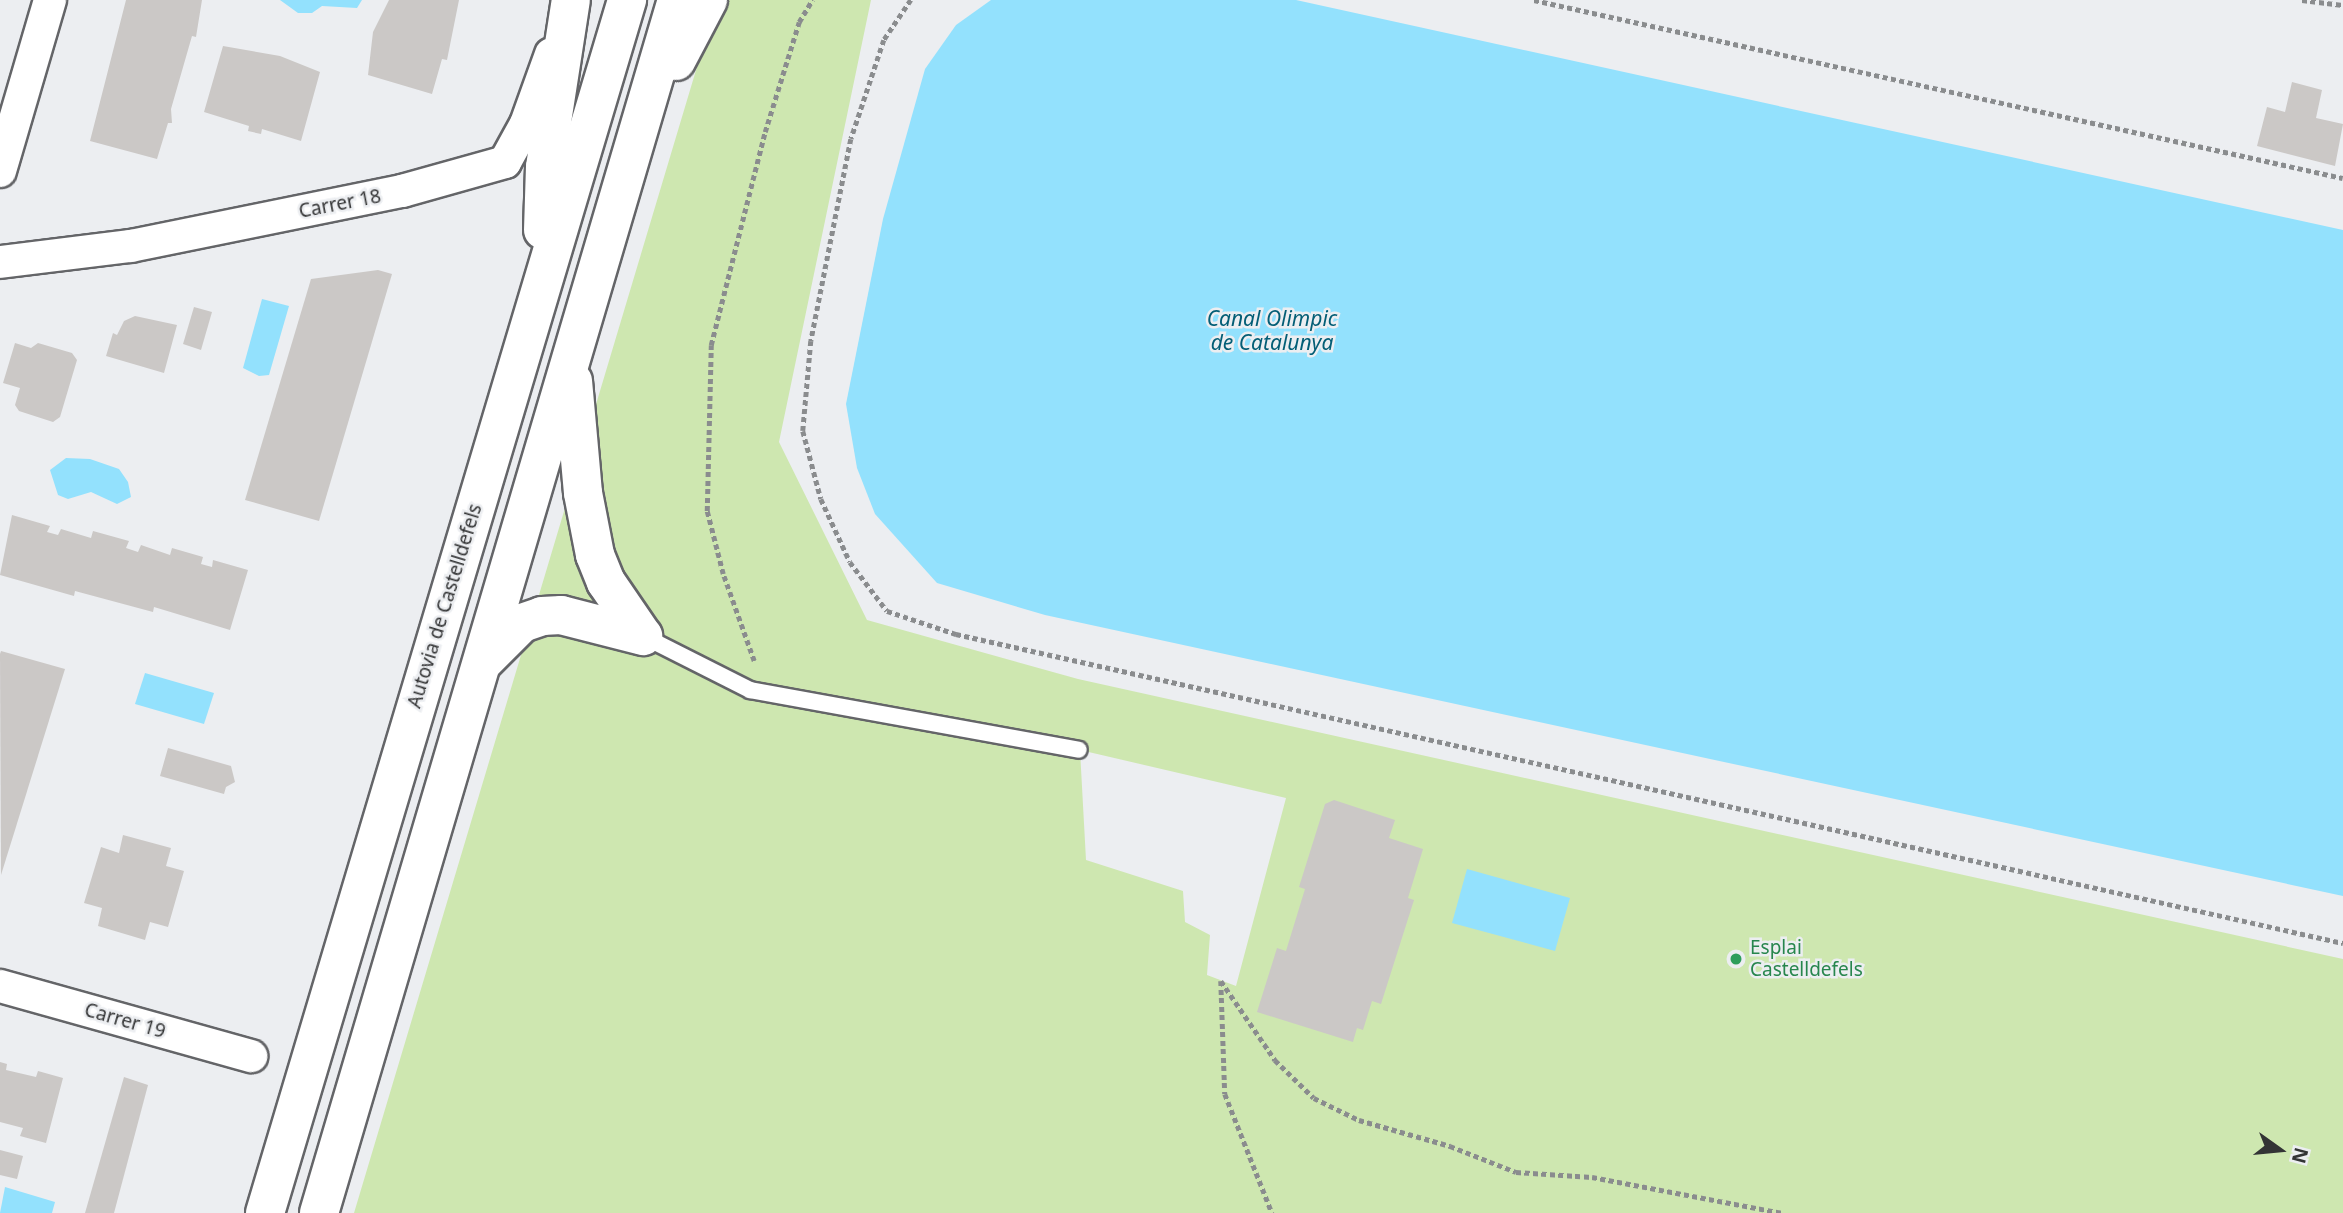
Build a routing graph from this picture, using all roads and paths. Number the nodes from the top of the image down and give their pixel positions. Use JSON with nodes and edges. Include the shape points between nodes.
{"nodes":[{"id":1,"x":50,"y":0,"type":"edge"},
{"id":2,"x":571,"y":0,"type":"edge"},
{"id":3,"x":627,"y":0,"type":"edge"},
{"id":4,"x":677,"y":0,"type":"edge"},
{"id":5,"x":708,"y":0,"type":"edge"},
{"id":6,"x":812,"y":0,"type":"edge"},
{"id":7,"x":911,"y":0,"type":"edge"},
{"id":8,"x":1534,"y":0,"type":"edge"},
{"id":9,"x":2302,"y":0,"type":"edge"},
{"id":10,"x":2343,"y":5,"type":"edge"},
{"id":11,"x":636,"y":137,"type":"junction"},
{"id":12,"x":0,"y":171,"type":"edge"},
{"id":13,"x":2343,"y":178,"type":"edge"},
{"id":14,"x":0,"y":262,"type":"edge"},
{"id":15,"x":541,"y":286,"type":"junction"},
{"id":16,"x":571,"y":359,"type":"junction"},
{"id":17,"x":643,"y":636,"type":"junction"},
{"id":18,"x":482,"y":664,"type":"junction"},
{"id":19,"x":770,"y":693,"type":"junction"},
{"id":20,"x":1079,"y":750,"type":"dead end"},
{"id":21,"x":2343,"y":943,"type":"edge"},
{"id":22,"x":0,"y":986,"type":"edge"},
{"id":23,"x":251,"y":1056,"type":"dead end"},
{"id":24,"x":265,"y":1213,"type":"edge"},
{"id":25,"x":319,"y":1213,"type":"edge"},
{"id":26,"x":1272,"y":1213,"type":"edge"},
{"id":27,"x":1783,"y":1213,"type":"edge"}],
"edges":[{"from":1,"to":12,"type":"street"},
{"from":2,"to":14,"type":"street","name":"Carrer 18","via":[[526,124],[505,162],[402,191],[145,244]]},
{"from":2,"to":15,"type":"highway","via":[[545,167]]},
{"from":3,"to":15,"type":"highway","name":"Autovia de Castelldefels"},
{"from":4,"to":11,"type":"highway"},
{"from":5,"to":11,"type":"highway"},
{"from":6,"to":19,"type":"path","via":[[799,22],[765,132],[711,345],[707,511],[743,639]]},
{"from":7,"to":21,"type":"path","via":[[884,40],[851,139],[811,341],[803,431],[821,499],[850,562],[887,611],[970,637]]},
{"from":8,"to":13,"type":"path"},
{"from":9,"to":10,"type":"path"},
{"from":11,"to":16,"type":"highway"},
{"from":15,"to":24,"type":"highway","name":"Autovia de Castelldefels"},
{"from":16,"to":17,"type":"highway","via":[[583,493],[595,555],[618,603]]},
{"from":16,"to":18,"type":"highway"},
{"from":17,"to":18,"type":"highway","via":[[561,615],[542,616],[522,623]]},
{"from":17,"to":19,"type":"lane","via":[[750,690]]},
{"from":18,"to":25,"type":"highway"},
{"from":19,"to":20,"type":"lane"},
{"from":22,"to":23,"type":"street","name":"Carrer 19"},
{"from":26,"to":27,"type":"path","via":[[1225,1094],[1221,981],[1275,1060],[1314,1098],[1359,1120],[1450,1146],[1516,1172],[1592,1177]]}]}
